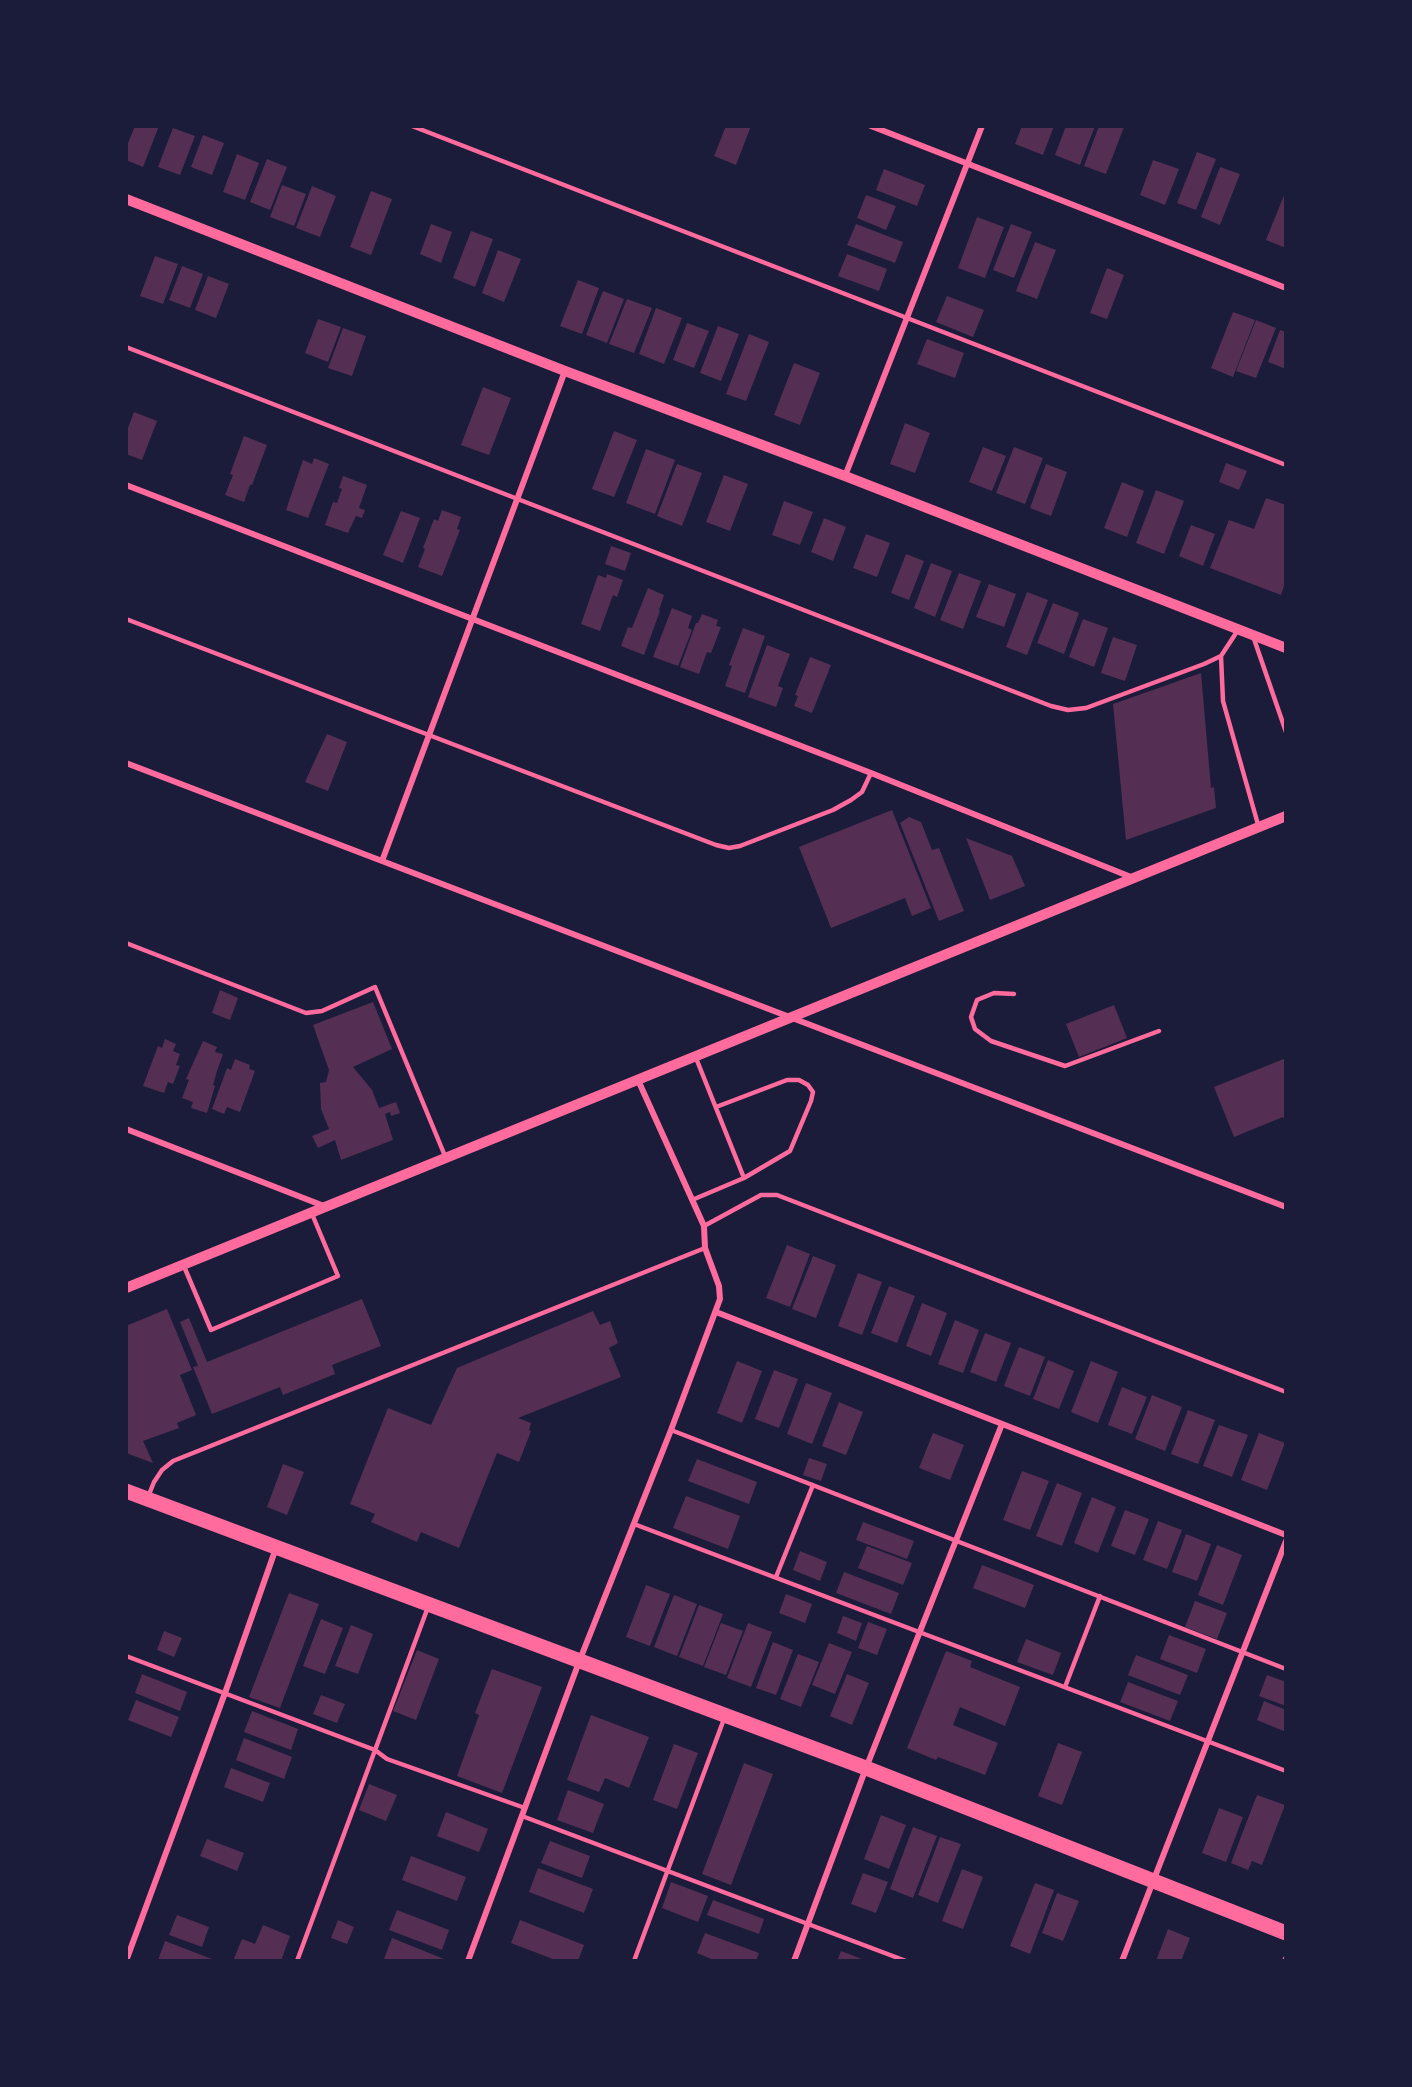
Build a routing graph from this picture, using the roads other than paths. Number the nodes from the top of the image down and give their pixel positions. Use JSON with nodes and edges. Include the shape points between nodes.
{"nodes":[{"id":1,"x":412,"y":126,"type":"edge"},
{"id":2,"x":871,"y":126,"type":"edge"},
{"id":3,"x":982,"y":126,"type":"edge"},
{"id":4,"x":967,"y":163,"type":"junction"},
{"id":5,"x":126,"y":199,"type":"edge"},
{"id":6,"x":1286,"y":288,"type":"edge"},
{"id":7,"x":907,"y":318,"type":"junction"},
{"id":8,"x":126,"y":347,"type":"edge"},
{"id":9,"x":565,"y":371,"type":"junction"},
{"id":10,"x":1286,"y":465,"type":"edge"},
{"id":11,"x":845,"y":476,"type":"junction"},
{"id":12,"x":126,"y":485,"type":"edge"},
{"id":13,"x":517,"y":499,"type":"junction"},
{"id":14,"x":126,"y":619,"type":"edge"},
{"id":15,"x":472,"y":619,"type":"junction"},
{"id":16,"x":1238,"y":629,"type":"junction"},
{"id":17,"x":1253,"y":635,"type":"junction"},
{"id":18,"x":1286,"y":648,"type":"edge"},
{"id":19,"x":1221,"y":656,"type":"junction"},
{"id":20,"x":1286,"y":732,"type":"edge"},
{"id":21,"x":429,"y":735,"type":"junction"},
{"id":22,"x":126,"y":763,"type":"edge"},
{"id":23,"x":871,"y":773,"type":"junction"},
{"id":24,"x":1286,"y":816,"type":"edge"},
{"id":25,"x":1259,"y":828,"type":"junction"},
{"id":26,"x":382,"y":861,"type":"junction"},
{"id":27,"x":1132,"y":878,"type":"junction"},
{"id":28,"x":126,"y":943,"type":"edge"},
{"id":29,"x":1014,"y":994,"type":"dead end"},
{"id":30,"x":792,"y":1018,"type":"junction"},
{"id":31,"x":1159,"y":1031,"type":"dead end"},
{"id":32,"x":695,"y":1057,"type":"junction"},
{"id":33,"x":638,"y":1080,"type":"junction"},
{"id":34,"x":716,"y":1107,"type":"junction"},
{"id":35,"x":126,"y":1129,"type":"edge"},
{"id":36,"x":446,"y":1157,"type":"junction"},
{"id":37,"x":744,"y":1178,"type":"junction"},
{"id":38,"x":692,"y":1200,"type":"junction"},
{"id":39,"x":324,"y":1206,"type":"junction"},
{"id":40,"x":1286,"y":1207,"type":"edge"},
{"id":41,"x":311,"y":1212,"type":"junction"},
{"id":42,"x":704,"y":1226,"type":"junction"},
{"id":43,"x":705,"y":1248,"type":"junction"},
{"id":44,"x":183,"y":1264,"type":"junction"},
{"id":45,"x":126,"y":1288,"type":"edge"},
{"id":46,"x":716,"y":1312,"type":"junction"},
{"id":47,"x":1286,"y":1392,"type":"edge"},
{"id":48,"x":1002,"y":1424,"type":"junction"},
{"id":49,"x":671,"y":1430,"type":"junction"},
{"id":50,"x":813,"y":1485,"type":"junction"},
{"id":51,"x":126,"y":1491,"type":"edge"},
{"id":52,"x":148,"y":1500,"type":"junction"},
{"id":53,"x":634,"y":1524,"type":"junction"},
{"id":54,"x":1286,"y":1535,"type":"edge"},
{"id":55,"x":956,"y":1540,"type":"junction"},
{"id":56,"x":1286,"y":1540,"type":"edge"},
{"id":57,"x":276,"y":1548,"type":"junction"},
{"id":58,"x":776,"y":1577,"type":"junction"},
{"id":59,"x":1100,"y":1596,"type":"junction"},
{"id":60,"x":429,"y":1605,"type":"junction"},
{"id":61,"x":920,"y":1632,"type":"junction"},
{"id":62,"x":1242,"y":1652,"type":"junction"},
{"id":63,"x":126,"y":1656,"type":"edge"},
{"id":64,"x":579,"y":1662,"type":"junction"},
{"id":65,"x":1286,"y":1669,"type":"edge"},
{"id":66,"x":1065,"y":1687,"type":"junction"},
{"id":67,"x":225,"y":1692,"type":"junction"},
{"id":68,"x":726,"y":1716,"type":"junction"},
{"id":69,"x":1208,"y":1741,"type":"junction"},
{"id":70,"x":375,"y":1750,"type":"junction"},
{"id":71,"x":867,"y":1768,"type":"junction"},
{"id":72,"x":1286,"y":1770,"type":"edge"},
{"id":73,"x":525,"y":1808,"type":"junction"},
{"id":74,"x":522,"y":1816,"type":"junction"},
{"id":75,"x":668,"y":1871,"type":"junction"},
{"id":76,"x":1154,"y":1880,"type":"junction"},
{"id":77,"x":808,"y":1924,"type":"junction"},
{"id":78,"x":1286,"y":1933,"type":"edge"},
{"id":79,"x":1286,"y":1957,"type":"edge"},
{"id":80,"x":126,"y":1961,"type":"edge"},
{"id":81,"x":297,"y":1961,"type":"edge"},
{"id":82,"x":468,"y":1961,"type":"edge"},
{"id":83,"x":634,"y":1961,"type":"edge"},
{"id":84,"x":794,"y":1961,"type":"edge"},
{"id":85,"x":906,"y":1961,"type":"edge"},
{"id":86,"x":1122,"y":1961,"type":"edge"},
{"id":87,"x":1284,"y":1961,"type":"edge"}],
"edges":[{"from":1,"to":7,"type":"lane"},
{"from":2,"to":4,"type":"street"},
{"from":3,"to":4,"type":"street"},
{"from":4,"to":6,"type":"street"},
{"from":4,"to":7,"type":"street"},
{"from":5,"to":9,"type":"street"},
{"from":7,"to":10,"type":"lane"},
{"from":7,"to":11,"type":"street"},
{"from":8,"to":13,"type":"lane"},
{"from":9,"to":11,"type":"street"},
{"from":9,"to":13,"type":"street"},
{"from":11,"to":16,"type":"street"},
{"from":12,"to":15,"type":"street"},
{"from":13,"to":15,"type":"street"},
{"from":13,"to":19,"type":"lane","via":[[1068,710],[1086,708]]},
{"from":14,"to":21,"type":"lane"},
{"from":15,"to":21,"type":"street"},
{"from":15,"to":23,"type":"street"},
{"from":16,"to":17,"type":"street"},
{"from":16,"to":19,"type":"lane"},
{"from":17,"to":18,"type":"street"},
{"from":17,"to":20,"type":"lane"},
{"from":19,"to":25,"type":"lane","via":[[1223,701]]},
{"from":21,"to":23,"type":"lane","via":[[729,848],[833,810],[862,792]]},
{"from":21,"to":26,"type":"street"},
{"from":22,"to":26,"type":"street"},
{"from":23,"to":27,"type":"street"},
{"from":24,"to":25,"type":"street"},
{"from":25,"to":27,"type":"street"},
{"from":26,"to":30,"type":"street"},
{"from":27,"to":30,"type":"street"},
{"from":28,"to":36,"type":"lane","via":[[306,1013],[322,1011],[375,987]]},
{"from":29,"to":31,"type":"lane","via":[[994,993],[977,1000],[971,1017],[975,1029],[991,1041],[1065,1066]]},
{"from":30,"to":32,"type":"street"},
{"from":30,"to":40,"type":"street"},
{"from":32,"to":33,"type":"street"},
{"from":32,"to":34,"type":"lane"},
{"from":33,"to":36,"type":"street"},
{"from":33,"to":38,"type":"street"},
{"from":34,"to":37,"type":"lane"},
{"from":34,"to":37,"type":"lane","via":[[787,1080],[799,1080],[813,1092],[790,1151]]},
{"from":35,"to":39,"type":"street"},
{"from":36,"to":39,"type":"street"},
{"from":37,"to":38,"type":"lane"},
{"from":38,"to":42,"type":"street"},
{"from":39,"to":41,"type":"street"},
{"from":41,"to":44,"type":"street"},
{"from":41,"to":44,"type":"lane","via":[[338,1276],[211,1330]]},
{"from":42,"to":43,"type":"street"},
{"from":42,"to":47,"type":"lane","via":[[761,1195],[777,1195]]},
{"from":43,"to":46,"type":"street","via":[[719,1287]]},
{"from":43,"to":52,"type":"lane","via":[[173,1461],[154,1482]]},
{"from":44,"to":45,"type":"street"},
{"from":46,"to":48,"type":"street"},
{"from":46,"to":49,"type":"street"},
{"from":48,"to":54,"type":"street"},
{"from":48,"to":55,"type":"street"},
{"from":49,"to":50,"type":"lane"},
{"from":49,"to":53,"type":"street"},
{"from":50,"to":55,"type":"lane"},
{"from":50,"to":58,"type":"lane"},
{"from":51,"to":52,"type":"main road"},
{"from":52,"to":57,"type":"main road"},
{"from":53,"to":58,"type":"lane"},
{"from":53,"to":64,"type":"street"},
{"from":55,"to":59,"type":"lane"},
{"from":55,"to":61,"type":"street"},
{"from":56,"to":62,"type":"street"},
{"from":57,"to":60,"type":"main road"},
{"from":57,"to":67,"type":"street"},
{"from":58,"to":61,"type":"lane"},
{"from":59,"to":62,"type":"lane"},
{"from":59,"to":66,"type":"lane"},
{"from":60,"to":64,"type":"main road"},
{"from":60,"to":70,"type":"lane"},
{"from":61,"to":66,"type":"lane"},
{"from":61,"to":71,"type":"street"},
{"from":62,"to":65,"type":"lane"},
{"from":62,"to":69,"type":"street"},
{"from":63,"to":67,"type":"lane"},
{"from":64,"to":68,"type":"main road"},
{"from":64,"to":73,"type":"street"},
{"from":66,"to":69,"type":"lane"},
{"from":67,"to":70,"type":"lane"},
{"from":67,"to":80,"type":"street"},
{"from":68,"to":71,"type":"main road"},
{"from":68,"to":75,"type":"lane"},
{"from":69,"to":72,"type":"lane"},
{"from":69,"to":76,"type":"street"},
{"from":70,"to":73,"type":"lane","via":[[385,1758]]},
{"from":70,"to":81,"type":"lane"},
{"from":71,"to":76,"type":"main road"},
{"from":71,"to":77,"type":"street"},
{"from":73,"to":74,"type":"street"},
{"from":74,"to":75,"type":"lane"},
{"from":74,"to":82,"type":"street"},
{"from":75,"to":77,"type":"lane"},
{"from":75,"to":83,"type":"lane"},
{"from":76,"to":78,"type":"main road"},
{"from":76,"to":86,"type":"street"},
{"from":77,"to":84,"type":"street"},
{"from":77,"to":85,"type":"lane"},
{"from":79,"to":87,"type":"lane"}]}
